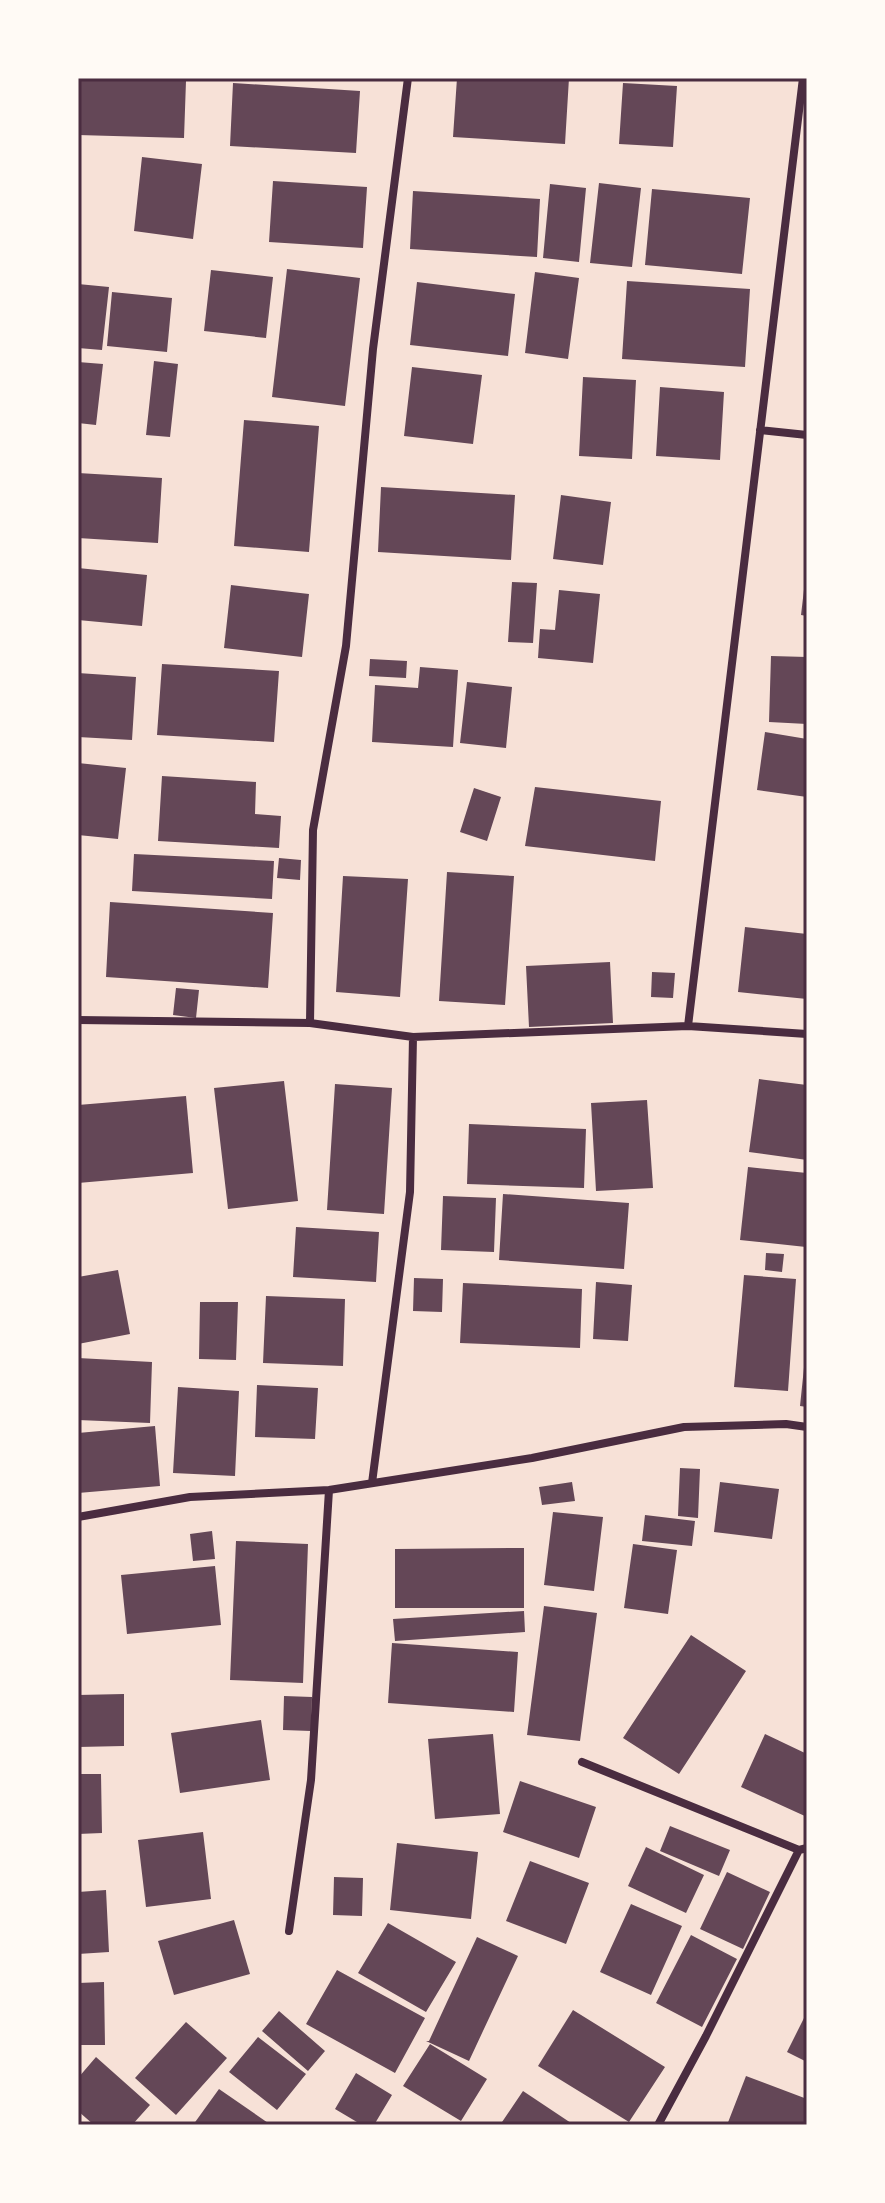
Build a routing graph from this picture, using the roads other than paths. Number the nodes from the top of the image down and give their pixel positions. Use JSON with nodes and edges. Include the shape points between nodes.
{"nodes":[{"id":1,"x":408,"y":78,"type":"edge"},
{"id":2,"x":803,"y":78,"type":"edge"},
{"id":3,"x":760,"y":430,"type":"junction"},
{"id":4,"x":807,"y":435,"type":"edge"},
{"id":5,"x":78,"y":1020,"type":"edge"},
{"id":6,"x":310,"y":1023,"type":"junction"},
{"id":7,"x":688,"y":1026,"type":"junction"},
{"id":8,"x":807,"y":1034,"type":"edge"},
{"id":9,"x":413,"y":1037,"type":"junction"},
{"id":10,"x":807,"y":1427,"type":"edge"},
{"id":11,"x":372,"y":1483,"type":"junction"},
{"id":12,"x":329,"y":1490,"type":"junction"},
{"id":13,"x":78,"y":1517,"type":"edge"},
{"id":14,"x":582,"y":1762,"type":"dead end"},
{"id":15,"x":803,"y":1849,"type":"edge"},
{"id":16,"x":289,"y":1931,"type":"dead end"},
{"id":17,"x":658,"y":2125,"type":"edge"}],
"edges":[{"from":1,"to":6,"type":"street","via":[[373,349],[346,646],[313,830]]},
{"from":2,"to":3,"type":"street"},
{"from":3,"to":4,"type":"street"},
{"from":3,"to":7,"type":"street"},
{"from":5,"to":6,"type":"street"},
{"from":6,"to":9,"type":"street"},
{"from":7,"to":8,"type":"street"},
{"from":7,"to":9,"type":"street"},
{"from":9,"to":11,"type":"street","via":[[410,1192]]},
{"from":10,"to":11,"type":"street","via":[[684,1427]]},
{"from":11,"to":12,"type":"street"},
{"from":12,"to":13,"type":"street","via":[[190,1497]]},
{"from":12,"to":16,"type":"street","via":[[311,1780]]},
{"from":14,"to":15,"type":"street"},
{"from":15,"to":17,"type":"street"}]}
